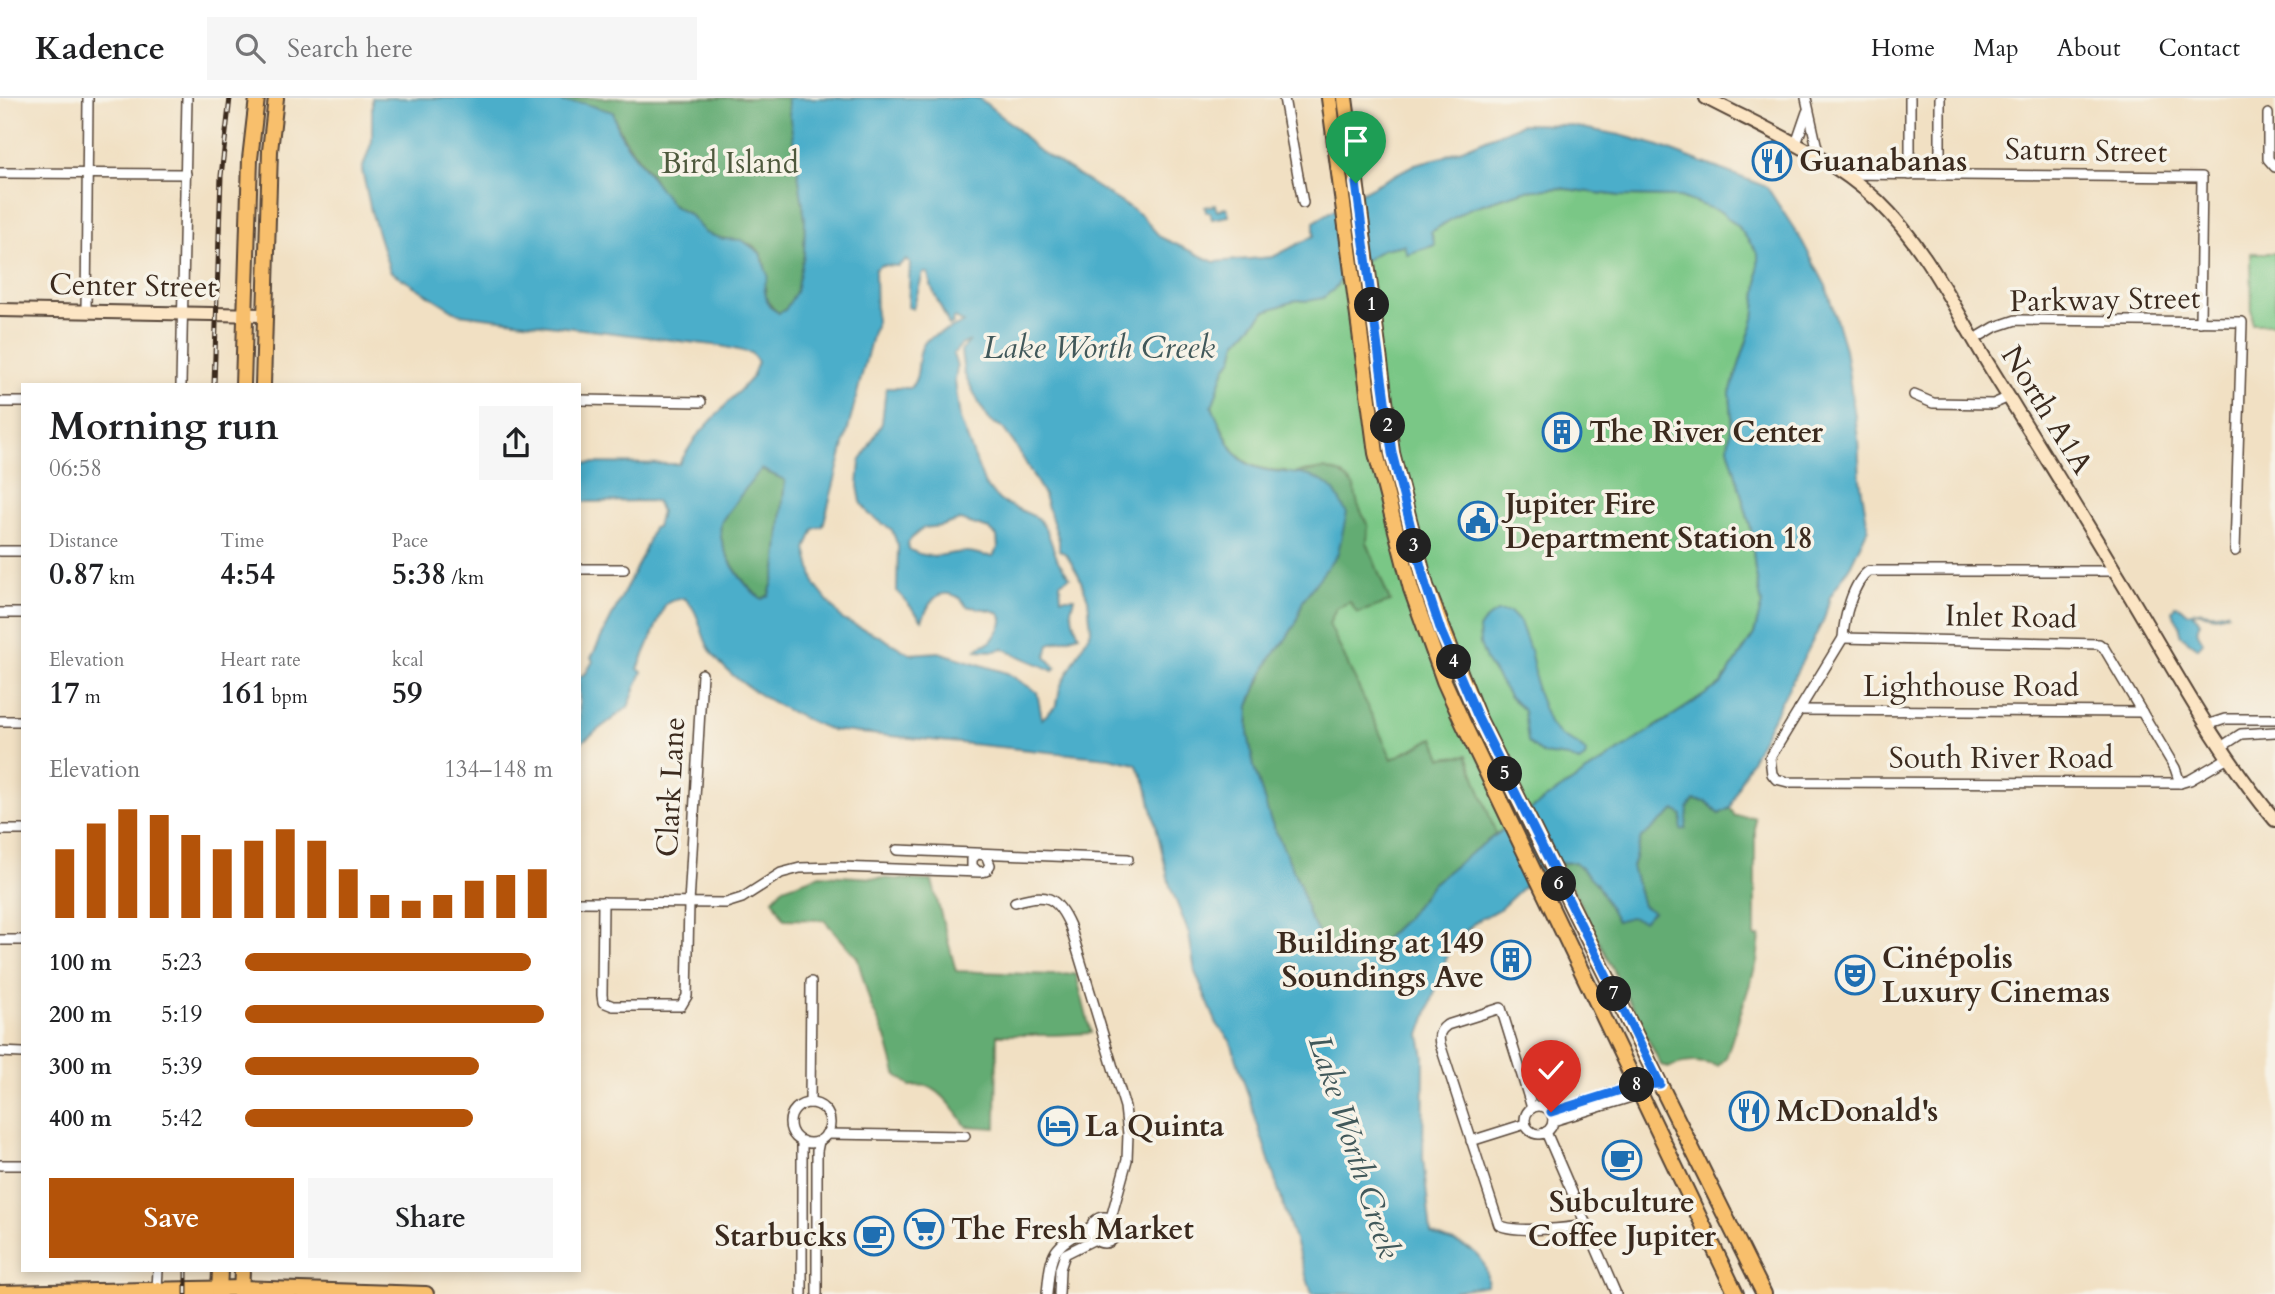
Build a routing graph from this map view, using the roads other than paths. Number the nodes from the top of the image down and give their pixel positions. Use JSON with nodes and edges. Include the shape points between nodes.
{"nodes":[{"id":1,"x":88,"y":98,"type":"edge"},
{"id":2,"x":187,"y":98,"type":"edge"},
{"id":3,"x":257,"y":98,"type":"edge"},
{"id":4,"x":276,"y":98,"type":"edge"},
{"id":5,"x":1284,"y":98,"type":"edge"},
{"id":6,"x":1329,"y":98,"type":"edge"},
{"id":7,"x":1345,"y":98,"type":"edge"},
{"id":8,"x":1706,"y":98,"type":"edge"},
{"id":9,"x":1806,"y":98,"type":"edge"},
{"id":10,"x":1910,"y":98,"type":"edge"},
{"id":11,"x":1940,"y":98,"type":"edge"},
{"id":12,"x":1807,"y":110,"type":"junction"},
{"id":13,"x":2268,"y":114,"type":"dead end"},
{"id":14,"x":1796,"y":144,"type":"junction"},
{"id":15,"x":1819,"y":157,"type":"junction"},
{"id":16,"x":2275,"y":167,"type":"edge"},
{"id":17,"x":0,"y":173,"type":"edge"},
{"id":18,"x":89,"y":174,"type":"junction"},
{"id":19,"x":186,"y":174,"type":"junction"},
{"id":20,"x":1845,"y":174,"type":"junction"},
{"id":21,"x":1940,"y":174,"type":"junction"},
{"id":22,"x":1910,"y":175,"type":"junction"},
{"id":23,"x":1304,"y":203,"type":"dead end"},
{"id":24,"x":0,"y":310,"type":"edge"},
{"id":25,"x":86,"y":311,"type":"junction"},
{"id":26,"x":183,"y":313,"type":"junction"},
{"id":27,"x":245,"y":314,"type":"junction"},
{"id":28,"x":265,"y":315,"type":"junction"},
{"id":29,"x":2200,"y":322,"type":"junction"},
{"id":30,"x":1973,"y":340,"type":"junction"},
{"id":31,"x":181,"y":383,"type":"edge"},
{"id":32,"x":243,"y":383,"type":"edge"},
{"id":33,"x":263,"y":383,"type":"edge"},
{"id":34,"x":1913,"y":395,"type":"dead end"},
{"id":35,"x":2009,"y":397,"type":"junction"},
{"id":36,"x":581,"y":400,"type":"edge"},
{"id":37,"x":0,"y":402,"type":"edge"},
{"id":38,"x":21,"y":402,"type":"edge"},
{"id":39,"x":701,"y":402,"type":"dead end"},
{"id":40,"x":0,"y":551,"type":"edge"},
{"id":41,"x":21,"y":551,"type":"edge"},
{"id":42,"x":2235,"y":551,"type":"dead end"},
{"id":43,"x":581,"y":569,"type":"edge"},
{"id":44,"x":624,"y":569,"type":"dead end"},
{"id":45,"x":2116,"y":571,"type":"junction"},
{"id":46,"x":0,"y":613,"type":"edge"},
{"id":47,"x":21,"y":613,"type":"edge"},
{"id":48,"x":1843,"y":638,"type":"junction"},
{"id":49,"x":702,"y":674,"type":"dead end"},
{"id":50,"x":1799,"y":710,"type":"junction"},
{"id":51,"x":2142,"y":712,"type":"junction"},
{"id":52,"x":2275,"y":719,"type":"edge"},
{"id":53,"x":0,"y":721,"type":"edge"},
{"id":54,"x":21,"y":722,"type":"edge"},
{"id":55,"x":2207,"y":725,"type":"junction"},
{"id":56,"x":2275,"y":732,"type":"edge"},
{"id":57,"x":2224,"y":753,"type":"junction"},
{"id":58,"x":2180,"y":783,"type":"junction"},
{"id":59,"x":2275,"y":820,"type":"edge"},
{"id":60,"x":0,"y":830,"type":"edge"},
{"id":61,"x":21,"y":830,"type":"edge"},
{"id":62,"x":897,"y":850,"type":"dead end"},
{"id":63,"x":981,"y":854,"type":"junction"},
{"id":64,"x":1128,"y":859,"type":"dead end"},
{"id":65,"x":977,"y":871,"type":"junction"},
{"id":66,"x":581,"y":902,"type":"edge"},
{"id":67,"x":603,"y":902,"type":"junction"},
{"id":68,"x":1015,"y":902,"type":"dead end"},
{"id":69,"x":689,"y":904,"type":"junction"},
{"id":70,"x":0,"y":940,"type":"edge"},
{"id":71,"x":21,"y":940,"type":"edge"},
{"id":72,"x":811,"y":982,"type":"dead end"},
{"id":73,"x":0,"y":1052,"type":"edge"},
{"id":74,"x":21,"y":1053,"type":"edge"},
{"id":75,"x":1660,"y":1084,"type":"junction"},
{"id":76,"x":1639,"y":1090,"type":"junction"},
{"id":77,"x":810,"y":1103,"type":"junction"},
{"id":78,"x":1532,"y":1108,"type":"junction"},
{"id":79,"x":1552,"y":1117,"type":"junction"},
{"id":80,"x":1525,"y":1124,"type":"junction"},
{"id":81,"x":1546,"y":1132,"type":"junction"},
{"id":82,"x":965,"y":1136,"type":"dead end"},
{"id":83,"x":823,"y":1138,"type":"junction"},
{"id":84,"x":802,"y":1141,"type":"junction"},
{"id":85,"x":1471,"y":1141,"type":"junction"},
{"id":86,"x":0,"y":1165,"type":"edge"},
{"id":87,"x":21,"y":1165,"type":"edge"},
{"id":88,"x":1111,"y":1218,"type":"junction"},
{"id":89,"x":1587,"y":1224,"type":"junction"},
{"id":90,"x":1091,"y":1227,"type":"junction"},
{"id":91,"x":1095,"y":1239,"type":"junction"},
{"id":92,"x":1725,"y":1271,"type":"junction"},
{"id":93,"x":158,"y":1272,"type":"edge"},
{"id":94,"x":220,"y":1272,"type":"edge"},
{"id":95,"x":242,"y":1272,"type":"edge"},
{"id":96,"x":157,"y":1289,"type":"junction"},
{"id":97,"x":219,"y":1291,"type":"edge"},
{"id":98,"x":242,"y":1291,"type":"edge"},
{"id":99,"x":0,"y":1293,"type":"edge"},
{"id":100,"x":50,"y":1293,"type":"edge"},
{"id":101,"x":426,"y":1294,"type":"edge"},
{"id":102,"x":802,"y":1294,"type":"edge"},
{"id":103,"x":817,"y":1294,"type":"edge"},
{"id":104,"x":1047,"y":1294,"type":"edge"},
{"id":105,"x":1059,"y":1294,"type":"edge"},
{"id":106,"x":1616,"y":1294,"type":"edge"},
{"id":107,"x":1724,"y":1294,"type":"edge"},
{"id":108,"x":1736,"y":1294,"type":"edge"},
{"id":109,"x":1764,"y":1294,"type":"edge"}],
"edges":[{"from":1,"to":18,"type":"street"},
{"from":2,"to":19,"type":"street"},
{"from":3,"to":27,"type":"main road","via":[[250,159]]},
{"from":4,"to":28,"type":"main road"},
{"from":5,"to":23,"type":"street"},
{"from":6,"to":76,"type":"main road","via":[[1376,453],[1410,589],[1444,681]]},
{"from":7,"to":75,"type":"main road","via":[[1392,453],[1426,586],[1459,674],[1518,800]]},
{"from":8,"to":14,"type":"street","name":"North A1A"},
{"from":9,"to":12,"type":"street"},
{"from":10,"to":22,"type":"street"},
{"from":11,"to":21,"type":"street"},
{"from":12,"to":14,"type":"street"},
{"from":12,"to":15,"type":"street"},
{"from":13,"to":16,"type":"street","via":[[2268,159]]},
{"from":14,"to":15,"type":"street","name":"North A1A"},
{"from":15,"to":20,"type":"street","name":"North A1A"},
{"from":17,"to":18,"type":"street"},
{"from":18,"to":19,"type":"street"},
{"from":18,"to":25,"type":"street"},
{"from":19,"to":26,"type":"street"},
{"from":20,"to":22,"type":"street","name":"Saturn Street"},
{"from":20,"to":30,"type":"street","name":"North A1A","via":[[1911,238]]},
{"from":21,"to":22,"type":"street","name":"Saturn Street"},
{"from":21,"to":29,"type":"street","name":"Saturn Street","via":[[2202,177]]},
{"from":24,"to":25,"type":"street","name":"Center Street"},
{"from":25,"to":26,"type":"street","name":"Center Street"},
{"from":26,"to":27,"type":"street","name":"Center Street"},
{"from":26,"to":31,"type":"street"},
{"from":27,"to":28,"type":"street","name":"Center Street"},
{"from":27,"to":32,"type":"main road"},
{"from":28,"to":33,"type":"main road"},
{"from":29,"to":30,"type":"street","name":"Parkway Street","via":[[2016,320]]},
{"from":29,"to":42,"type":"street","name":"Parkway Street","via":[[2242,322]]},
{"from":30,"to":35,"type":"street","name":"North A1A"},
{"from":34,"to":35,"type":"street","via":[[1933,403],[1993,404]]},
{"from":35,"to":45,"type":"street","name":"North A1A"},
{"from":36,"to":39,"type":"street"},
{"from":37,"to":38,"type":"street"},
{"from":40,"to":41,"type":"street"},
{"from":43,"to":44,"type":"street"},
{"from":45,"to":48,"type":"street","via":[[1870,571],[1858,584],[1844,620]]},
{"from":45,"to":55,"type":"street","name":"North A1A"},
{"from":46,"to":47,"type":"street"},
{"from":48,"to":50,"type":"street"},
{"from":48,"to":51,"type":"street","name":"Inlet Road","via":[[2093,642],[2104,648]]},
{"from":49,"to":69,"type":"street","name":"Clark Lane"},
{"from":50,"to":51,"type":"street","name":"Lighthouse Road"},
{"from":50,"to":58,"type":"street","name":"South River Road","via":[[1770,758],[1772,774],[1788,782]]},
{"from":51,"to":58,"type":"street","name":"Inlet Road"},
{"from":52,"to":55,"type":"street","via":[[2225,719]]},
{"from":53,"to":54,"type":"street"},
{"from":55,"to":57,"type":"street","name":"North A1A"},
{"from":56,"to":57,"type":"street","name":"South River Road","via":[[2241,734]]},
{"from":57,"to":58,"type":"street","name":"South River Road"},
{"from":57,"to":59,"type":"street","name":"North A1A"},
{"from":60,"to":61,"type":"street"},
{"from":62,"to":63,"type":"street"},
{"from":63,"to":64,"type":"street"},
{"from":63,"to":65,"type":"street","via":[[974,856],[972,863]]},
{"from":63,"to":65,"type":"street","via":[[988,857],[990,865],[986,871]]},
{"from":65,"to":69,"type":"street","via":[[800,868],[781,873],[742,898]]},
{"from":66,"to":67,"type":"street"},
{"from":67,"to":69,"type":"street"},
{"from":67,"to":69,"type":"street","name":"Clark Lane","via":[[601,995],[603,1002],[614,1006],[681,1006],[685,1002]]},
{"from":68,"to":88,"type":"street","via":[[1034,896],[1048,898],[1063,910],[1086,978],[1125,1107],[1128,1134],[1127,1160]]},
{"from":70,"to":71,"type":"street"},
{"from":72,"to":77,"type":"street"},
{"from":73,"to":74,"type":"street"},
{"from":75,"to":76,"type":"street"},
{"from":75,"to":109,"type":"main road"},
{"from":76,"to":79,"type":"street"},
{"from":76,"to":92,"type":"main road"},
{"from":77,"to":83,"type":"street","via":[[827,1111],[830,1121]]},
{"from":77,"to":84,"type":"street","via":[[797,1108],[790,1119],[793,1133]]},
{"from":78,"to":79,"type":"street","via":[[1544,1107]]},
{"from":78,"to":80,"type":"street"},
{"from":78,"to":85,"type":"street","via":[[1501,1008],[1447,1025],[1439,1037]]},
{"from":79,"to":81,"type":"street"},
{"from":80,"to":81,"type":"street","via":[[1535,1133]]},
{"from":80,"to":85,"type":"street"},
{"from":81,"to":89,"type":"street"},
{"from":82,"to":83,"type":"street"},
{"from":83,"to":84,"type":"street"},
{"from":83,"to":103,"type":"street","via":[[817,1151]]},
{"from":84,"to":102,"type":"street"},
{"from":85,"to":89,"type":"street","via":[[1499,1224],[1510,1228]]},
{"from":86,"to":87,"type":"street"},
{"from":88,"to":90,"type":"street","via":[[1099,1218]]},
{"from":88,"to":91,"type":"street","via":[[1117,1225],[1115,1238],[1107,1243]]},
{"from":89,"to":106,"type":"street"},
{"from":90,"to":91,"type":"street"},
{"from":90,"to":104,"type":"street","via":[[1058,1246],[1049,1266]]},
{"from":91,"to":105,"type":"street","via":[[1065,1254]]},
{"from":92,"to":107,"type":"main road"},
{"from":92,"to":108,"type":"main road"},
{"from":93,"to":96,"type":"street"},
{"from":94,"to":97,"type":"main road"},
{"from":95,"to":98,"type":"main road"},
{"from":96,"to":97,"type":"main road"},
{"from":96,"to":100,"type":"main road"},
{"from":97,"to":98,"type":"main road"},
{"from":98,"to":101,"type":"main road"},
{"from":99,"to":100,"type":"main road"}]}
